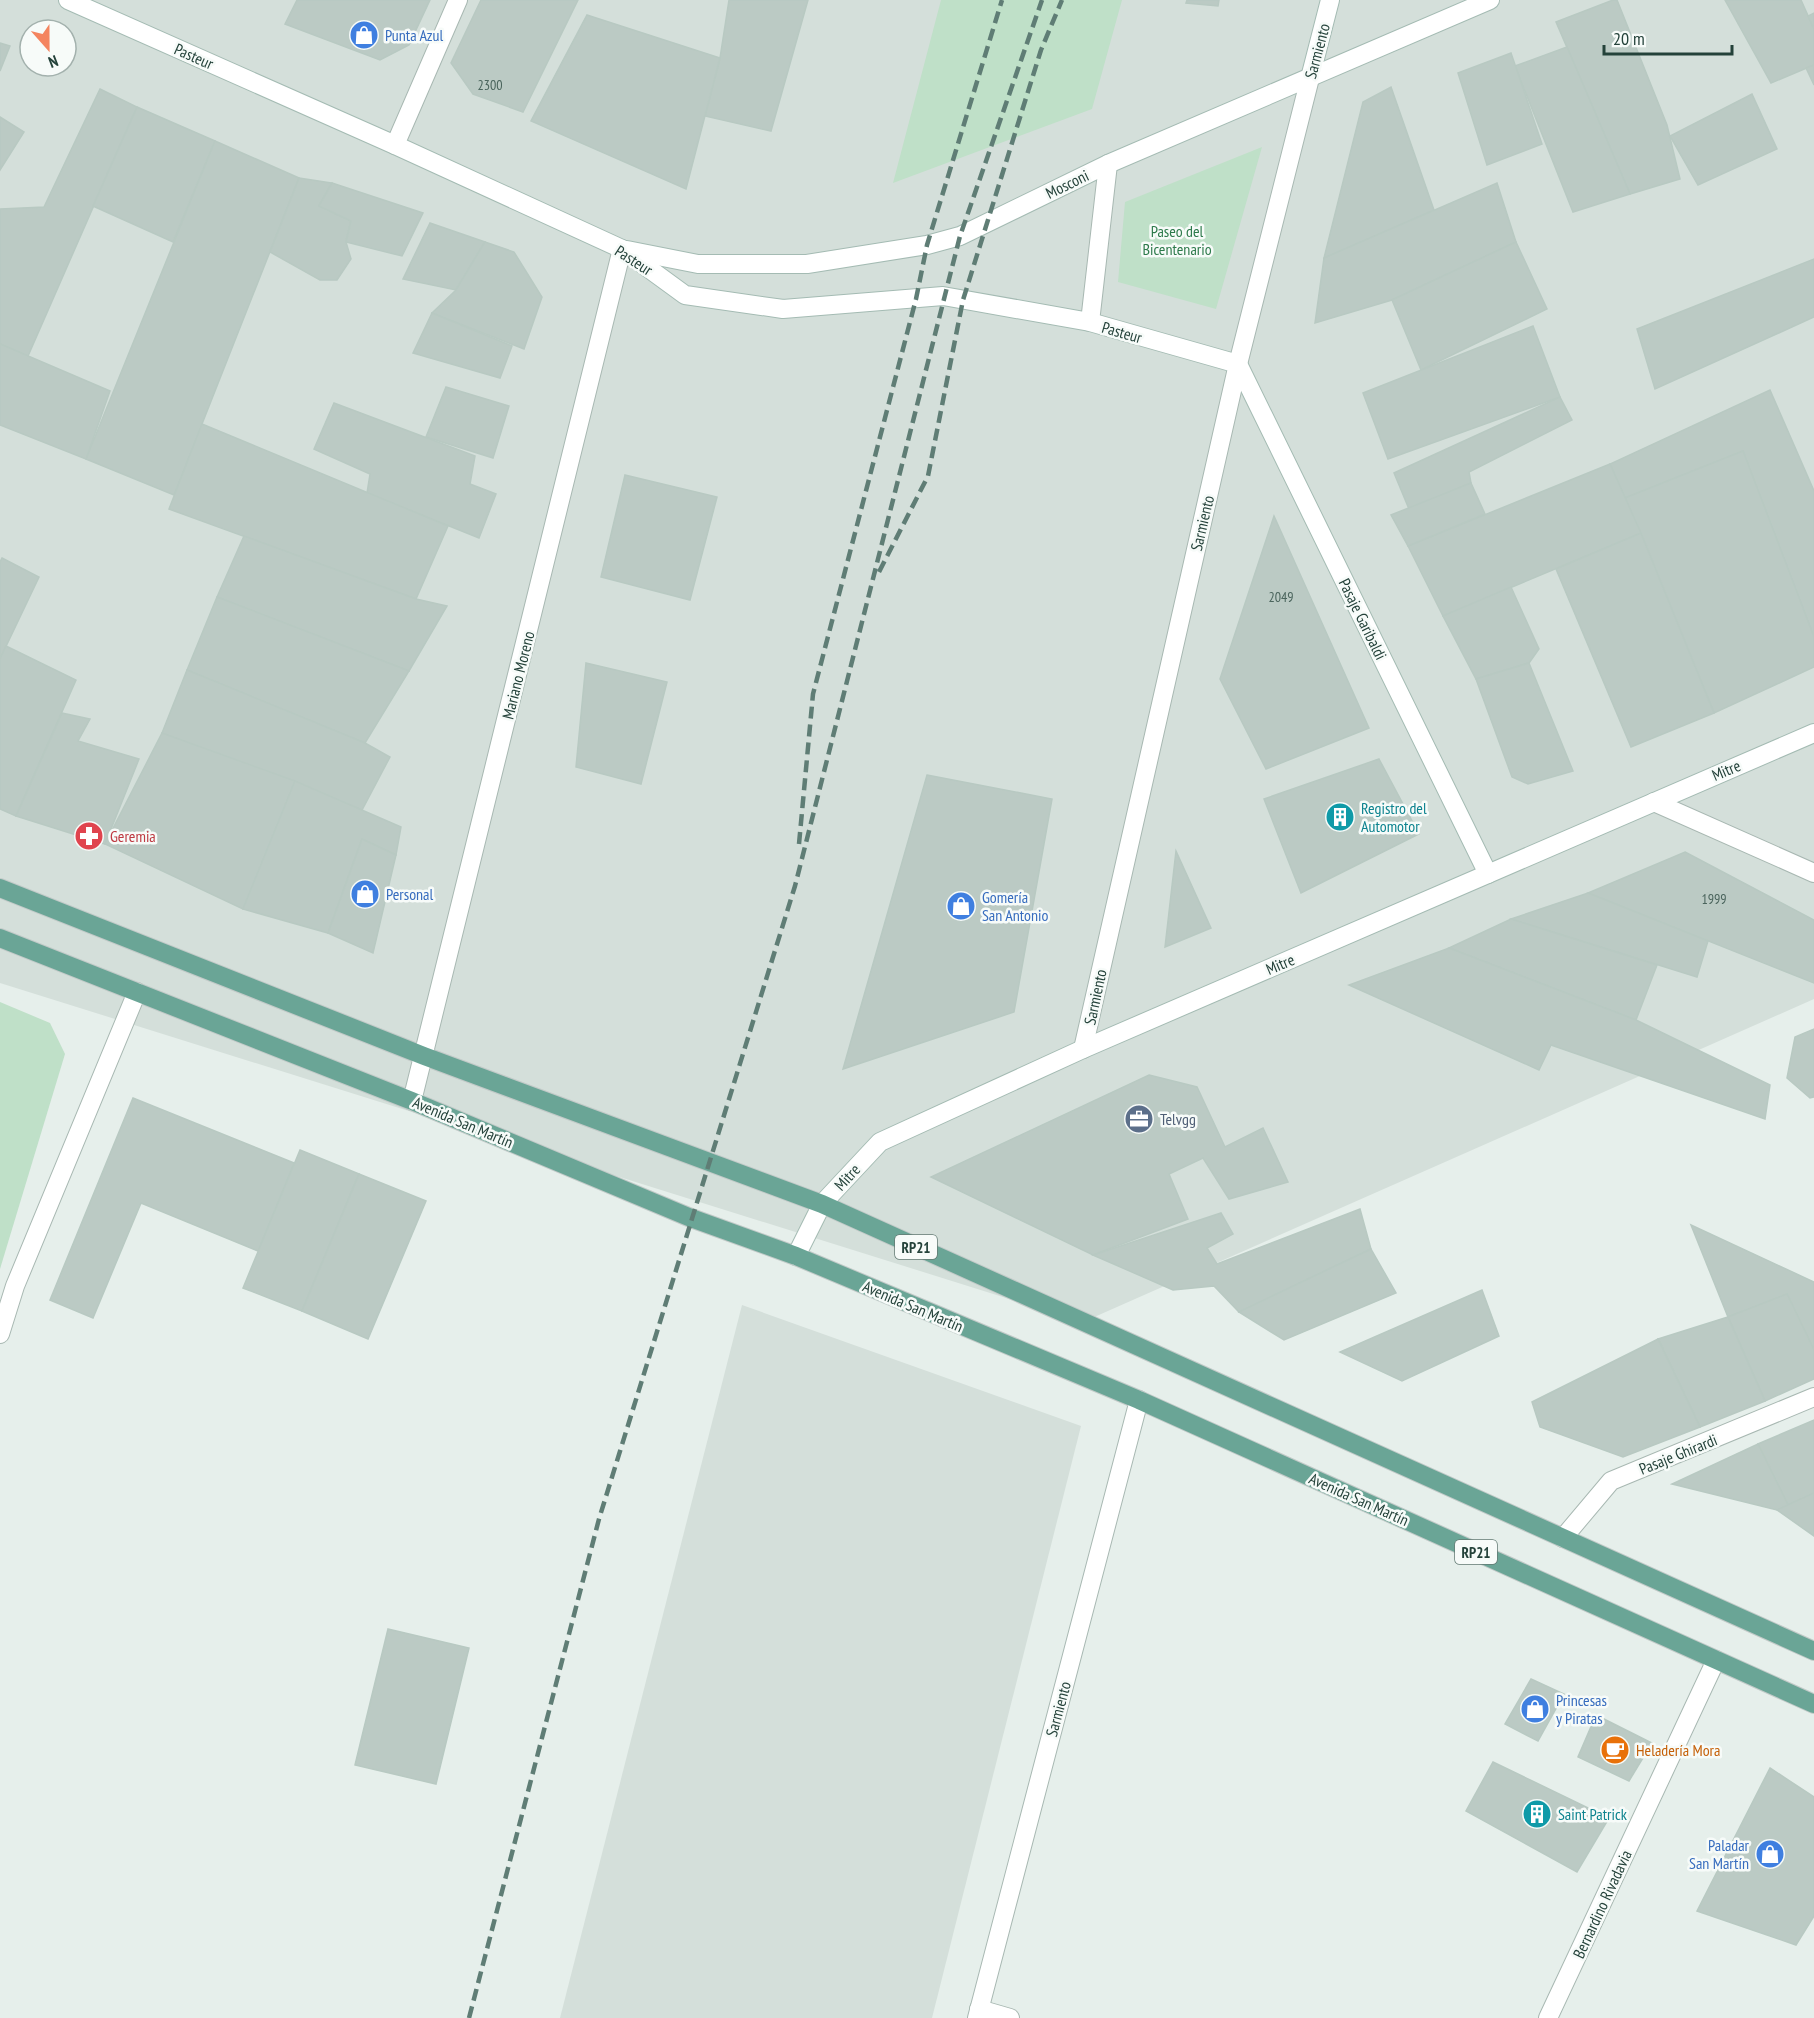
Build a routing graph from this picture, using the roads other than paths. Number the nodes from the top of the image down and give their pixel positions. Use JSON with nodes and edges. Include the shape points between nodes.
{"nodes":[{"id":1,"x":68,"y":0,"type":"edge"},
{"id":2,"x":458,"y":0,"type":"edge"},
{"id":3,"x":1330,"y":0,"type":"edge"},
{"id":4,"x":1490,"y":0,"type":"edge"},
{"id":5,"x":1310,"y":78,"type":"junction"},
{"id":6,"x":394,"y":145,"type":"junction"},
{"id":7,"x":1108,"y":164,"type":"junction"},
{"id":8,"x":622,"y":249,"type":"junction"},
{"id":9,"x":1090,"y":322,"type":"junction"},
{"id":10,"x":1238,"y":364,"type":"junction"},
{"id":11,"x":1814,"y":733,"type":"edge"},
{"id":12,"x":1654,"y":802,"type":"junction"},
{"id":13,"x":1814,"y":873,"type":"edge"},
{"id":14,"x":1488,"y":874,"type":"junction"},
{"id":15,"x":0,"y":888,"type":"edge"},
{"id":16,"x":0,"y":938,"type":"edge"},
{"id":17,"x":136,"y":992,"type":"junction"},
{"id":18,"x":1083,"y":1049,"type":"junction"},
{"id":19,"x":424,"y":1056,"type":"junction"},
{"id":20,"x":411,"y":1101,"type":"junction"},
{"id":21,"x":822,"y":1204,"type":"junction"},
{"id":22,"x":796,"y":1257,"type":"junction"},
{"id":23,"x":0,"y":1334,"type":"edge"},
{"id":24,"x":1814,"y":1397,"type":"edge"},
{"id":25,"x":1139,"y":1400,"type":"junction"},
{"id":26,"x":1563,"y":1538,"type":"junction"},
{"id":27,"x":1814,"y":1651,"type":"edge"},
{"id":28,"x":1716,"y":1660,"type":"junction"},
{"id":29,"x":1814,"y":1704,"type":"edge"},
{"id":30,"x":978,"y":2013,"type":"edge"},
{"id":31,"x":1010,"y":2018,"type":"edge"},
{"id":32,"x":1548,"y":2018,"type":"edge"}],
"edges":[{"from":1,"to":6,"type":"street","name":"Pasteur"},
{"from":2,"to":6,"type":"street"},
{"from":3,"to":5,"type":"street","name":"Sarmiento"},
{"from":4,"to":5,"type":"street","name":"Mosconi"},
{"from":5,"to":7,"type":"street","name":"Mosconi"},
{"from":5,"to":10,"type":"street","name":"Sarmiento"},
{"from":6,"to":8,"type":"street","name":"Pasteur"},
{"from":7,"to":8,"type":"street","name":"Mosconi","via":[[960,236],[927,245],[807,264],[698,264]]},
{"from":7,"to":9,"type":"street"},
{"from":8,"to":9,"type":"street","name":"Pasteur","via":[[685,295],[783,309],[943,296]]},
{"from":8,"to":19,"type":"street","name":"Mariano Moreno"},
{"from":9,"to":10,"type":"street","name":"Pasteur"},
{"from":10,"to":14,"type":"street","name":"Pasaje Garibaldi"},
{"from":10,"to":18,"type":"street","name":"Sarmiento"},
{"from":11,"to":12,"type":"street","name":"Mitre"},
{"from":12,"to":13,"type":"street"},
{"from":12,"to":14,"type":"street","name":"Mitre"},
{"from":14,"to":18,"type":"street","name":"Mitre"},
{"from":15,"to":19,"type":"main road","number":"RP21"},
{"from":16,"to":17,"type":"main road","name":"Avenida San Martín","number":"RP21"},
{"from":17,"to":20,"type":"main road","name":"Avenida San Martín","number":"RP21"},
{"from":17,"to":23,"type":"street","via":[[15,1286]]},
{"from":18,"to":21,"type":"street","name":"Mitre","via":[[880,1142]]},
{"from":19,"to":20,"type":"street","name":"Mariano Moreno"},
{"from":19,"to":21,"type":"main road","number":"RP21"},
{"from":20,"to":22,"type":"main road","name":"Avenida San Martín","number":"RP21","via":[[691,1218]]},
{"from":21,"to":22,"type":"street","name":"Mitre"},
{"from":21,"to":26,"type":"main road","number":"RP21"},
{"from":22,"to":25,"type":"main road","name":"Avenida San Martín","number":"RP21"},
{"from":24,"to":26,"type":"street","name":"Pasaje Ghirardi","via":[[1611,1481]]},
{"from":25,"to":28,"type":"main road","name":"Avenida San Martín","number":"RP21"},
{"from":25,"to":30,"type":"street","name":"Sarmiento"},
{"from":26,"to":27,"type":"main road","number":"RP21"},
{"from":28,"to":29,"type":"main road","name":"Avenida San Martín","number":"RP21"},
{"from":28,"to":32,"type":"street","name":"Bernardino Rivadavia"},
{"from":30,"to":31,"type":"street"}]}
